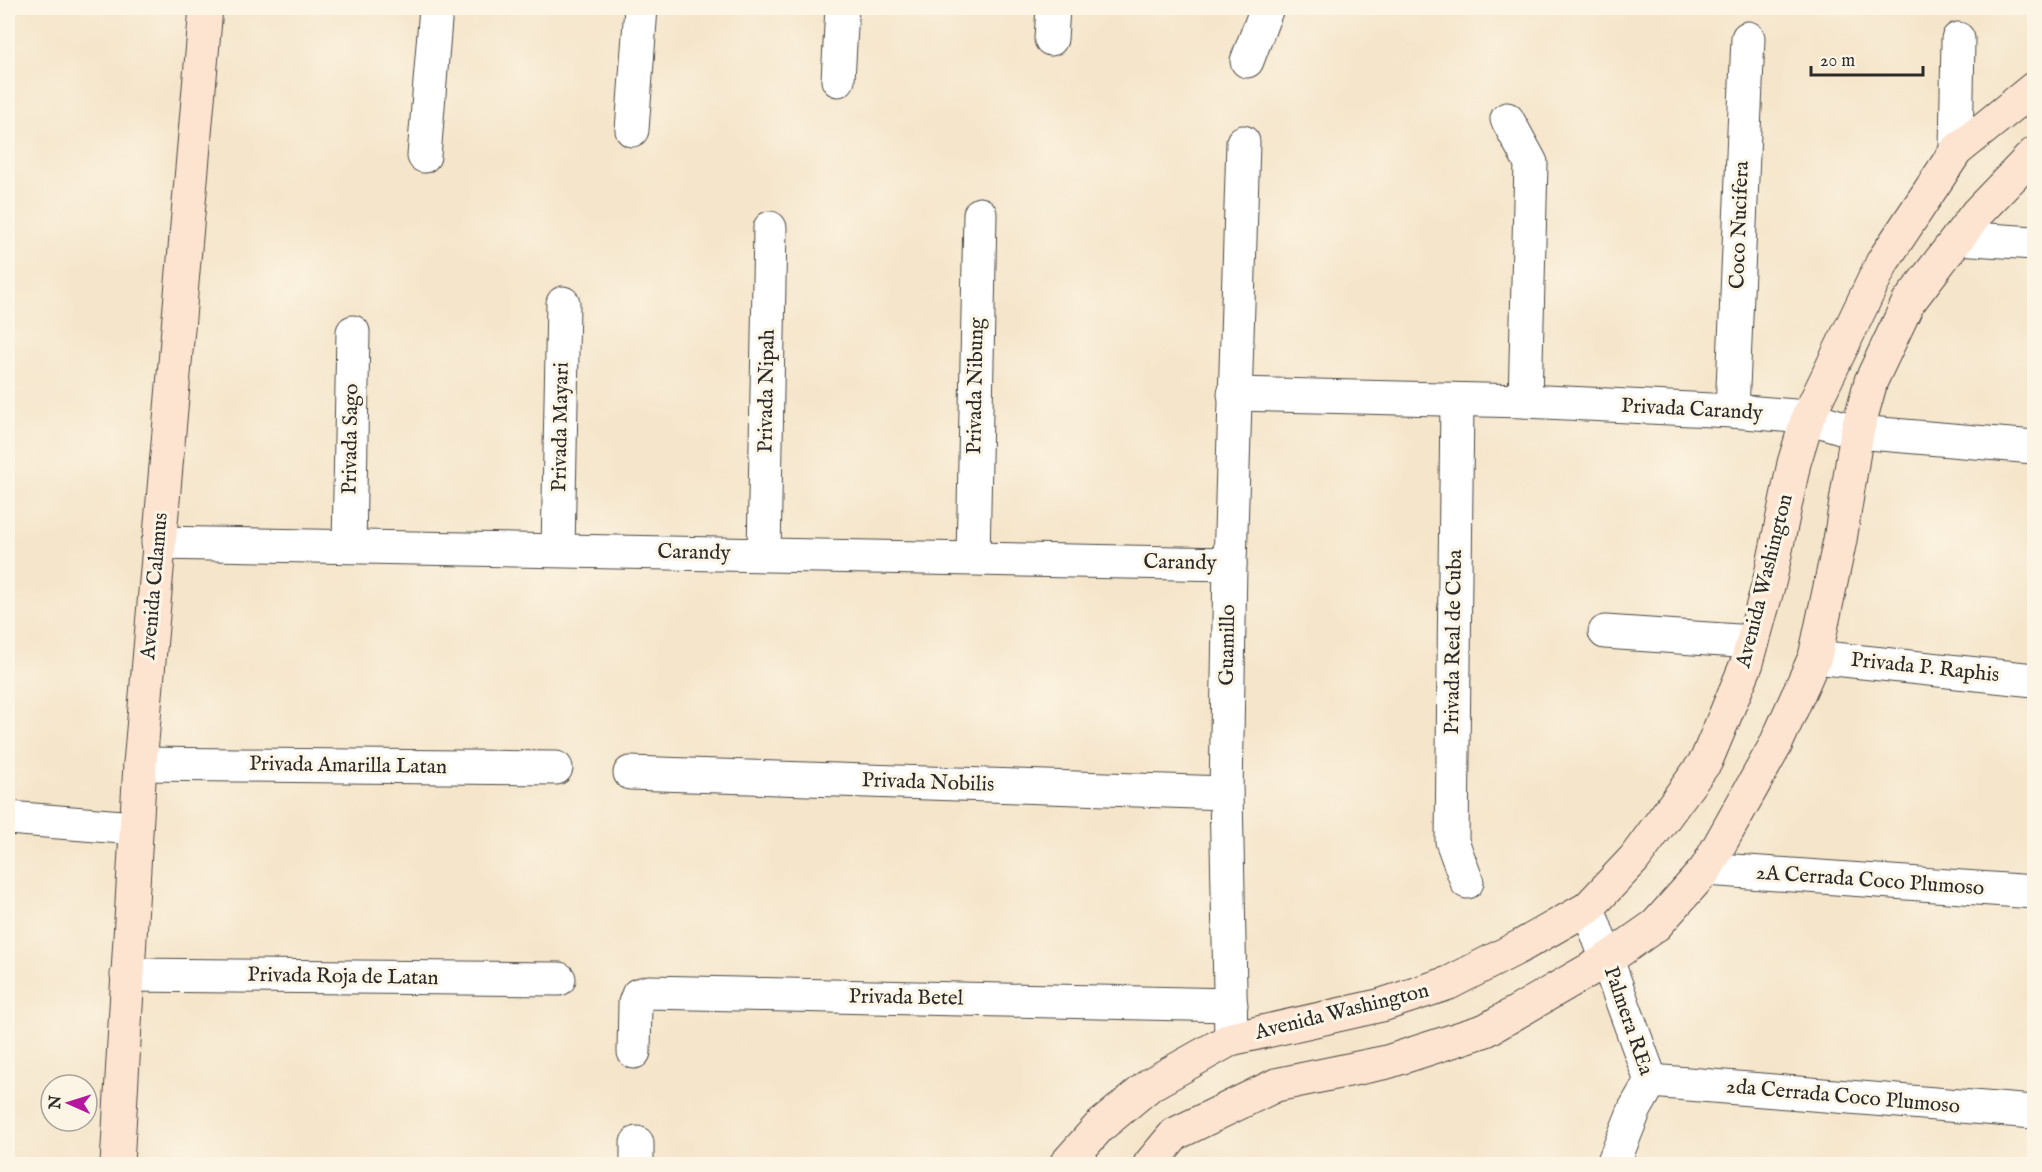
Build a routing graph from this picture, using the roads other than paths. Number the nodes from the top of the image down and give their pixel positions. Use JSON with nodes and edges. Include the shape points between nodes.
{"nodes":[{"id":1,"x":206,"y":8,"type":"edge"},
{"id":2,"x":436,"y":8,"type":"edge"},
{"id":3,"x":641,"y":8,"type":"edge"},
{"id":4,"x":843,"y":8,"type":"edge"},
{"id":5,"x":1268,"y":8,"type":"edge"},
{"id":6,"x":1748,"y":38,"type":"dead end"},
{"id":7,"x":1958,"y":39,"type":"dead end"},
{"id":8,"x":1247,"y":61,"type":"dead end"},
{"id":9,"x":838,"y":80,"type":"dead end"},
{"id":10,"x":2034,"y":88,"type":"edge"},
{"id":11,"x":1507,"y":119,"type":"dead end"},
{"id":12,"x":632,"y":130,"type":"dead end"},
{"id":13,"x":1243,"y":142,"type":"dead end"},
{"id":14,"x":1956,"y":151,"type":"junction"},
{"id":15,"x":2034,"y":154,"type":"edge"},
{"id":16,"x":424,"y":156,"type":"dead end"},
{"id":17,"x":980,"y":214,"type":"dead end"},
{"id":18,"x":770,"y":228,"type":"dead end"},
{"id":19,"x":1958,"y":238,"type":"junction"},
{"id":20,"x":2034,"y":243,"type":"edge"},
{"id":21,"x":563,"y":303,"type":"dead end"},
{"id":22,"x":353,"y":332,"type":"dead end"},
{"id":23,"x":1234,"y":394,"type":"junction"},
{"id":24,"x":1457,"y":400,"type":"junction"},
{"id":25,"x":1525,"y":401,"type":"junction"},
{"id":26,"x":1732,"y":411,"type":"junction"},
{"id":27,"x":1808,"y":417,"type":"junction"},
{"id":28,"x":1857,"y":432,"type":"junction"},
{"id":29,"x":2034,"y":447,"type":"edge"},
{"id":30,"x":158,"y":543,"type":"junction"},
{"id":31,"x":349,"y":546,"type":"junction"},
{"id":32,"x":558,"y":550,"type":"junction"},
{"id":33,"x":764,"y":554,"type":"junction"},
{"id":34,"x":973,"y":558,"type":"junction"},
{"id":35,"x":1230,"y":564,"type":"junction"},
{"id":36,"x":1605,"y":632,"type":"dead end"},
{"id":37,"x":1753,"y":642,"type":"junction"},
{"id":38,"x":1815,"y":657,"type":"junction"},
{"id":39,"x":2034,"y":680,"type":"edge"},
{"id":40,"x":140,"y":764,"type":"junction"},
{"id":41,"x":556,"y":768,"type":"dead end"},
{"id":42,"x":630,"y":773,"type":"dead end"},
{"id":43,"x":1226,"y":794,"type":"junction"},
{"id":44,"x":8,"y":818,"type":"edge"},
{"id":45,"x":135,"y":828,"type":"junction"},
{"id":46,"x":1706,"y":869,"type":"junction"},
{"id":47,"x":1467,"y":882,"type":"dead end"},
{"id":48,"x":2034,"y":892,"type":"edge"},
{"id":49,"x":1588,"y":908,"type":"junction"},
{"id":50,"x":1608,"y":959,"type":"junction"},
{"id":51,"x":127,"y":975,"type":"junction"},
{"id":52,"x":559,"y":979,"type":"dead end"},
{"id":53,"x":1231,"y":1005,"type":"junction"},
{"id":54,"x":1231,"y":1039,"type":"junction"},
{"id":55,"x":634,"y":1052,"type":"dead end"},
{"id":56,"x":1651,"y":1081,"type":"junction"},
{"id":57,"x":2034,"y":1112,"type":"edge"},
{"id":58,"x":117,"y":1164,"type":"edge"},
{"id":59,"x":1066,"y":1164,"type":"edge"},
{"id":60,"x":1150,"y":1164,"type":"edge"},
{"id":61,"x":1613,"y":1164,"type":"edge"}],
"edges":[{"from":1,"to":30,"type":"main road","name":"Avenida Calamus"},
{"from":2,"to":16,"type":"street"},
{"from":3,"to":12,"type":"street"},
{"from":4,"to":9,"type":"street"},
{"from":5,"to":8,"type":"street"},
{"from":6,"to":26,"type":"street","name":"Coco Nucifera"},
{"from":7,"to":14,"type":"street"},
{"from":10,"to":14,"type":"main road","name":"Avenida Washington"},
{"from":11,"to":25,"type":"street","via":[[1531,163]]},
{"from":13,"to":23,"type":"street","name":"Guamillo"},
{"from":14,"to":27,"type":"main road","name":"Avenida Washington","via":[[1883,261]]},
{"from":15,"to":19,"type":"main road"},
{"from":17,"to":34,"type":"street","name":"Privada Nibung"},
{"from":18,"to":33,"type":"street","name":"Privada Nipah"},
{"from":19,"to":20,"type":"street"},
{"from":19,"to":28,"type":"main road","via":[[1908,303],[1871,381]]},
{"from":21,"to":32,"type":"street","name":"Privada Mayari"},
{"from":22,"to":31,"type":"street","name":"Privada Sago"},
{"from":23,"to":24,"type":"street","name":"Privada Carandy"},
{"from":23,"to":35,"type":"street","name":"Guamillo"},
{"from":24,"to":25,"type":"street","name":"Privada Carandy"},
{"from":24,"to":47,"type":"street","name":"Privada Real de Cuba","via":[[1452,841]]},
{"from":25,"to":26,"type":"street","name":"Privada Carandy"},
{"from":26,"to":27,"type":"street","name":"Privada Carandy"},
{"from":27,"to":28,"type":"street","name":"Privada Carandy"},
{"from":27,"to":37,"type":"main road","name":"Avenida Washington"},
{"from":28,"to":29,"type":"street","name":"Privada Carandy"},
{"from":28,"to":38,"type":"main road","via":[[1840,540]]},
{"from":30,"to":31,"type":"street","name":"Carandy"},
{"from":30,"to":40,"type":"main road","name":"Avenida Calamus"},
{"from":31,"to":32,"type":"street","name":"Carandy"},
{"from":32,"to":33,"type":"street","name":"Carandy"},
{"from":33,"to":34,"type":"street","name":"Carandy"},
{"from":34,"to":35,"type":"street","name":"Carandy"},
{"from":35,"to":43,"type":"street","name":"Guamillo"},
{"from":36,"to":37,"type":"street"},
{"from":37,"to":49,"type":"main road","name":"Avenida Washington","via":[[1706,761],[1634,859]]},
{"from":38,"to":39,"type":"street","name":"Privada P. Raphis"},
{"from":38,"to":46,"type":"main road","via":[[1775,746]]},
{"from":40,"to":41,"type":"street","name":"Privada Amarilla Latan"},
{"from":40,"to":45,"type":"main road","name":"Avenida Calamus"},
{"from":42,"to":43,"type":"street","name":"Privada Nobilis"},
{"from":43,"to":53,"type":"street","name":"Guamillo"},
{"from":44,"to":45,"type":"street"},
{"from":45,"to":51,"type":"main road","name":"Avenida Calamus"},
{"from":46,"to":48,"type":"street","name":"2A Cerrada Coco Plumoso"},
{"from":46,"to":50,"type":"main road","via":[[1656,925]]},
{"from":49,"to":50,"type":"street","name":"Palmera REa"},
{"from":49,"to":54,"type":"main road","name":"Avenida Washington","via":[[1449,983],[1382,1005]]},
{"from":50,"to":56,"type":"street","name":"Palmera REa"},
{"from":50,"to":60,"type":"main road","via":[[1486,1030],[1388,1062],[1276,1085],[1175,1134]]},
{"from":51,"to":52,"type":"street","name":"Privada Roja de Latan"},
{"from":51,"to":58,"type":"main road","name":"Avenida Calamus"},
{"from":53,"to":54,"type":"street","name":"Guamillo"},
{"from":53,"to":55,"type":"street","name":"Privada Betel","via":[[650,992],[638,995],[635,1003]]},
{"from":54,"to":59,"type":"main road","name":"Avenida Washington","via":[[1151,1084],[1099,1127]]},
{"from":56,"to":57,"type":"street","name":"2da Cerrada Coco Plumoso"},
{"from":56,"to":61,"type":"street","name":"Palmera REa"}]}
